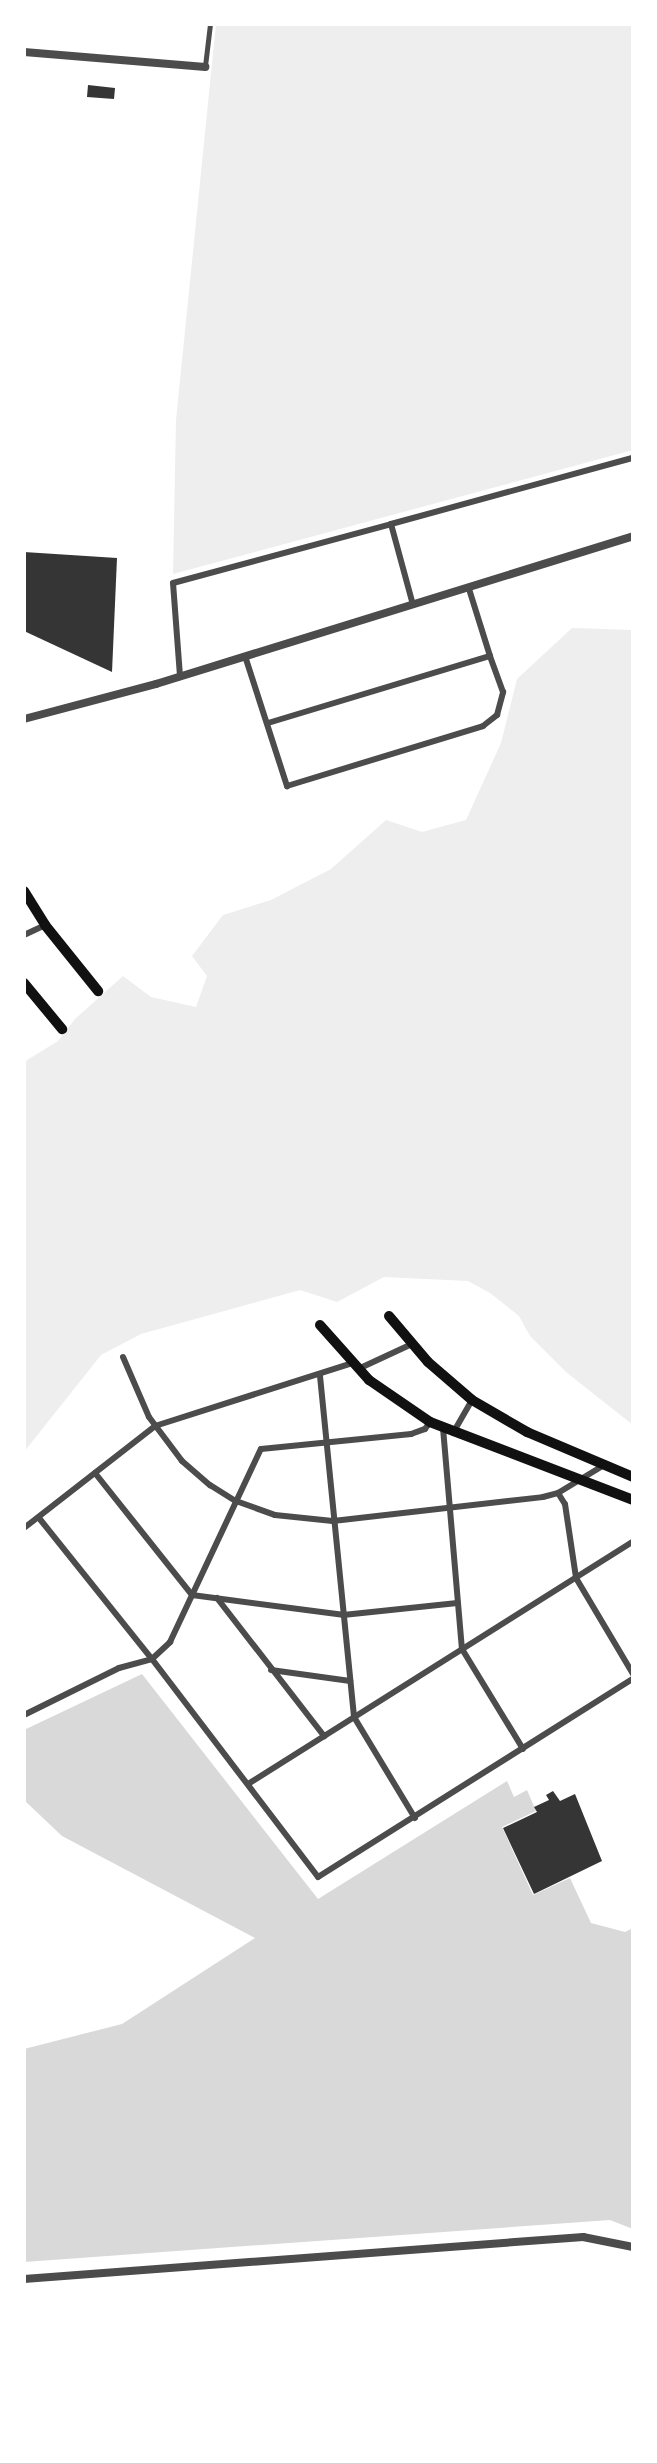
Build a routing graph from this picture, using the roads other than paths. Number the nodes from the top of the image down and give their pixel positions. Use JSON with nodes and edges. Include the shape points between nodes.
{"nodes":[{"id":1,"x":210,"y":24,"type":"edge"},
{"id":2,"x":24,"y":52,"type":"edge"},
{"id":3,"x":205,"y":67,"type":"joint"},
{"id":4,"x":633,"y":458,"type":"edge"},
{"id":5,"x":391,"y":524,"type":"junction"},
{"id":6,"x":633,"y":536,"type":"edge"},
{"id":7,"x":469,"y":589,"type":"junction"},
{"id":8,"x":413,"y":605,"type":"junction"},
{"id":9,"x":245,"y":656,"type":"junction"},
{"id":10,"x":490,"y":656,"type":"junction"},
{"id":11,"x":180,"y":676,"type":"junction"},
{"id":12,"x":24,"y":719,"type":"edge"},
{"id":13,"x":268,"y":723,"type":"junction"},
{"id":14,"x":24,"y":891,"type":"edge"},
{"id":15,"x":45,"y":925,"type":"junction"},
{"id":16,"x":24,"y":935,"type":"edge"},
{"id":17,"x":24,"y":983,"type":"edge"},
{"id":18,"x":98,"y":991,"type":"dead end"},
{"id":19,"x":62,"y":1029,"type":"dead end"},
{"id":20,"x":389,"y":1316,"type":"dead end"},
{"id":21,"x":320,"y":1325,"type":"dead end"},
{"id":22,"x":412,"y":1344,"type":"junction"},
{"id":23,"x":123,"y":1357,"type":"dead end"},
{"id":24,"x":355,"y":1366,"type":"junction"},
{"id":25,"x":320,"y":1376,"type":"junction"},
{"id":26,"x":472,"y":1400,"type":"junction"},
{"id":27,"x":430,"y":1422,"type":"junction"},
{"id":28,"x":155,"y":1426,"type":"junction"},
{"id":29,"x":448,"y":1430,"type":"junction"},
{"id":30,"x":325,"y":1442,"type":"junction"},
{"id":31,"x":605,"y":1465,"type":"junction"},
{"id":32,"x":95,"y":1473,"type":"junction"},
{"id":33,"x":633,"y":1477,"type":"edge"},
{"id":34,"x":579,"y":1480,"type":"junction"},
{"id":35,"x":558,"y":1493,"type":"junction"},
{"id":36,"x":633,"y":1500,"type":"edge"},
{"id":37,"x":236,"y":1501,"type":"junction"},
{"id":38,"x":447,"y":1508,"type":"junction"},
{"id":39,"x":39,"y":1518,"type":"junction"},
{"id":40,"x":333,"y":1521,"type":"junction"},
{"id":41,"x":24,"y":1528,"type":"edge"},
{"id":42,"x":633,"y":1542,"type":"edge"},
{"id":43,"x":576,"y":1578,"type":"junction"},
{"id":44,"x":192,"y":1595,"type":"junction"},
{"id":45,"x":217,"y":1598,"type":"junction"},
{"id":46,"x":457,"y":1603,"type":"junction"},
{"id":47,"x":343,"y":1615,"type":"junction"},
{"id":48,"x":462,"y":1649,"type":"junction"},
{"id":49,"x":152,"y":1659,"type":"junction"},
{"id":50,"x":271,"y":1670,"type":"junction"},
{"id":51,"x":633,"y":1677,"type":"edge"},
{"id":52,"x":350,"y":1681,"type":"junction"},
{"id":53,"x":24,"y":1715,"type":"edge"},
{"id":54,"x":354,"y":1717,"type":"junction"},
{"id":55,"x":324,"y":1736,"type":"junction"},
{"id":56,"x":523,"y":1749,"type":"junction"},
{"id":57,"x":248,"y":1784,"type":"junction"},
{"id":58,"x":415,"y":1818,"type":"junction"},
{"id":59,"x":633,"y":2247,"type":"edge"},
{"id":60,"x":24,"y":2279,"type":"edge"}],
"edges":[{"from":1,"to":3,"type":"street"},
{"from":2,"to":3,"type":"street"},
{"from":4,"to":5,"type":"street"},
{"from":5,"to":8,"type":"street"},
{"from":5,"to":11,"type":"street","via":[[173,583]]},
{"from":6,"to":7,"type":"street"},
{"from":7,"to":8,"type":"street"},
{"from":7,"to":10,"type":"street"},
{"from":8,"to":9,"type":"street"},
{"from":9,"to":11,"type":"street"},
{"from":9,"to":13,"type":"street"},
{"from":10,"to":13,"type":"street"},
{"from":10,"to":13,"type":"street","via":[[503,692],[497,715],[483,726],[287,786]]},
{"from":11,"to":12,"type":"street"},
{"from":14,"to":15,"type":"highway"},
{"from":15,"to":16,"type":"street"},
{"from":15,"to":18,"type":"highway"},
{"from":17,"to":19,"type":"highway"},
{"from":20,"to":22,"type":"highway"},
{"from":21,"to":24,"type":"highway"},
{"from":22,"to":24,"type":"street"},
{"from":22,"to":26,"type":"highway"},
{"from":23,"to":28,"type":"street"},
{"from":24,"to":25,"type":"street"},
{"from":24,"to":27,"type":"highway"},
{"from":25,"to":28,"type":"street"},
{"from":25,"to":30,"type":"street"},
{"from":26,"to":29,"type":"street"},
{"from":26,"to":31,"type":"highway","via":[[527,1432]]},
{"from":27,"to":29,"type":"highway"},
{"from":27,"to":30,"type":"street","via":[[411,1434]]},
{"from":28,"to":32,"type":"street"},
{"from":28,"to":37,"type":"street","via":[[182,1461]]},
{"from":29,"to":34,"type":"highway"},
{"from":29,"to":38,"type":"street"},
{"from":30,"to":37,"type":"street","via":[[261,1449]]},
{"from":30,"to":40,"type":"street"},
{"from":31,"to":33,"type":"highway"},
{"from":31,"to":34,"type":"street"},
{"from":32,"to":39,"type":"street"},
{"from":32,"to":44,"type":"street"},
{"from":34,"to":35,"type":"street"},
{"from":34,"to":36,"type":"highway"},
{"from":35,"to":38,"type":"street"},
{"from":35,"to":43,"type":"street","via":[[565,1504]]},
{"from":37,"to":40,"type":"street","via":[[275,1515]]},
{"from":37,"to":44,"type":"street"},
{"from":38,"to":40,"type":"street"},
{"from":38,"to":46,"type":"street"},
{"from":39,"to":41,"type":"street"},
{"from":39,"to":49,"type":"street"},
{"from":40,"to":47,"type":"street"},
{"from":42,"to":43,"type":"street"},
{"from":43,"to":48,"type":"street"},
{"from":43,"to":51,"type":"street"},
{"from":44,"to":45,"type":"street"},
{"from":44,"to":49,"type":"street","via":[[170,1642]]},
{"from":45,"to":47,"type":"street"},
{"from":45,"to":50,"type":"street"},
{"from":46,"to":47,"type":"street"},
{"from":46,"to":48,"type":"street"},
{"from":47,"to":52,"type":"street"},
{"from":48,"to":54,"type":"street"},
{"from":48,"to":56,"type":"street"},
{"from":49,"to":53,"type":"street","via":[[119,1668]]},
{"from":49,"to":57,"type":"street"},
{"from":50,"to":52,"type":"street"},
{"from":50,"to":55,"type":"street"},
{"from":51,"to":56,"type":"street"},
{"from":52,"to":54,"type":"street"},
{"from":54,"to":55,"type":"street"},
{"from":54,"to":58,"type":"street"},
{"from":55,"to":57,"type":"street"},
{"from":56,"to":58,"type":"street"},
{"from":57,"to":58,"type":"street","via":[[318,1877]]},
{"from":59,"to":60,"type":"street","via":[[583,2237]]}]}
